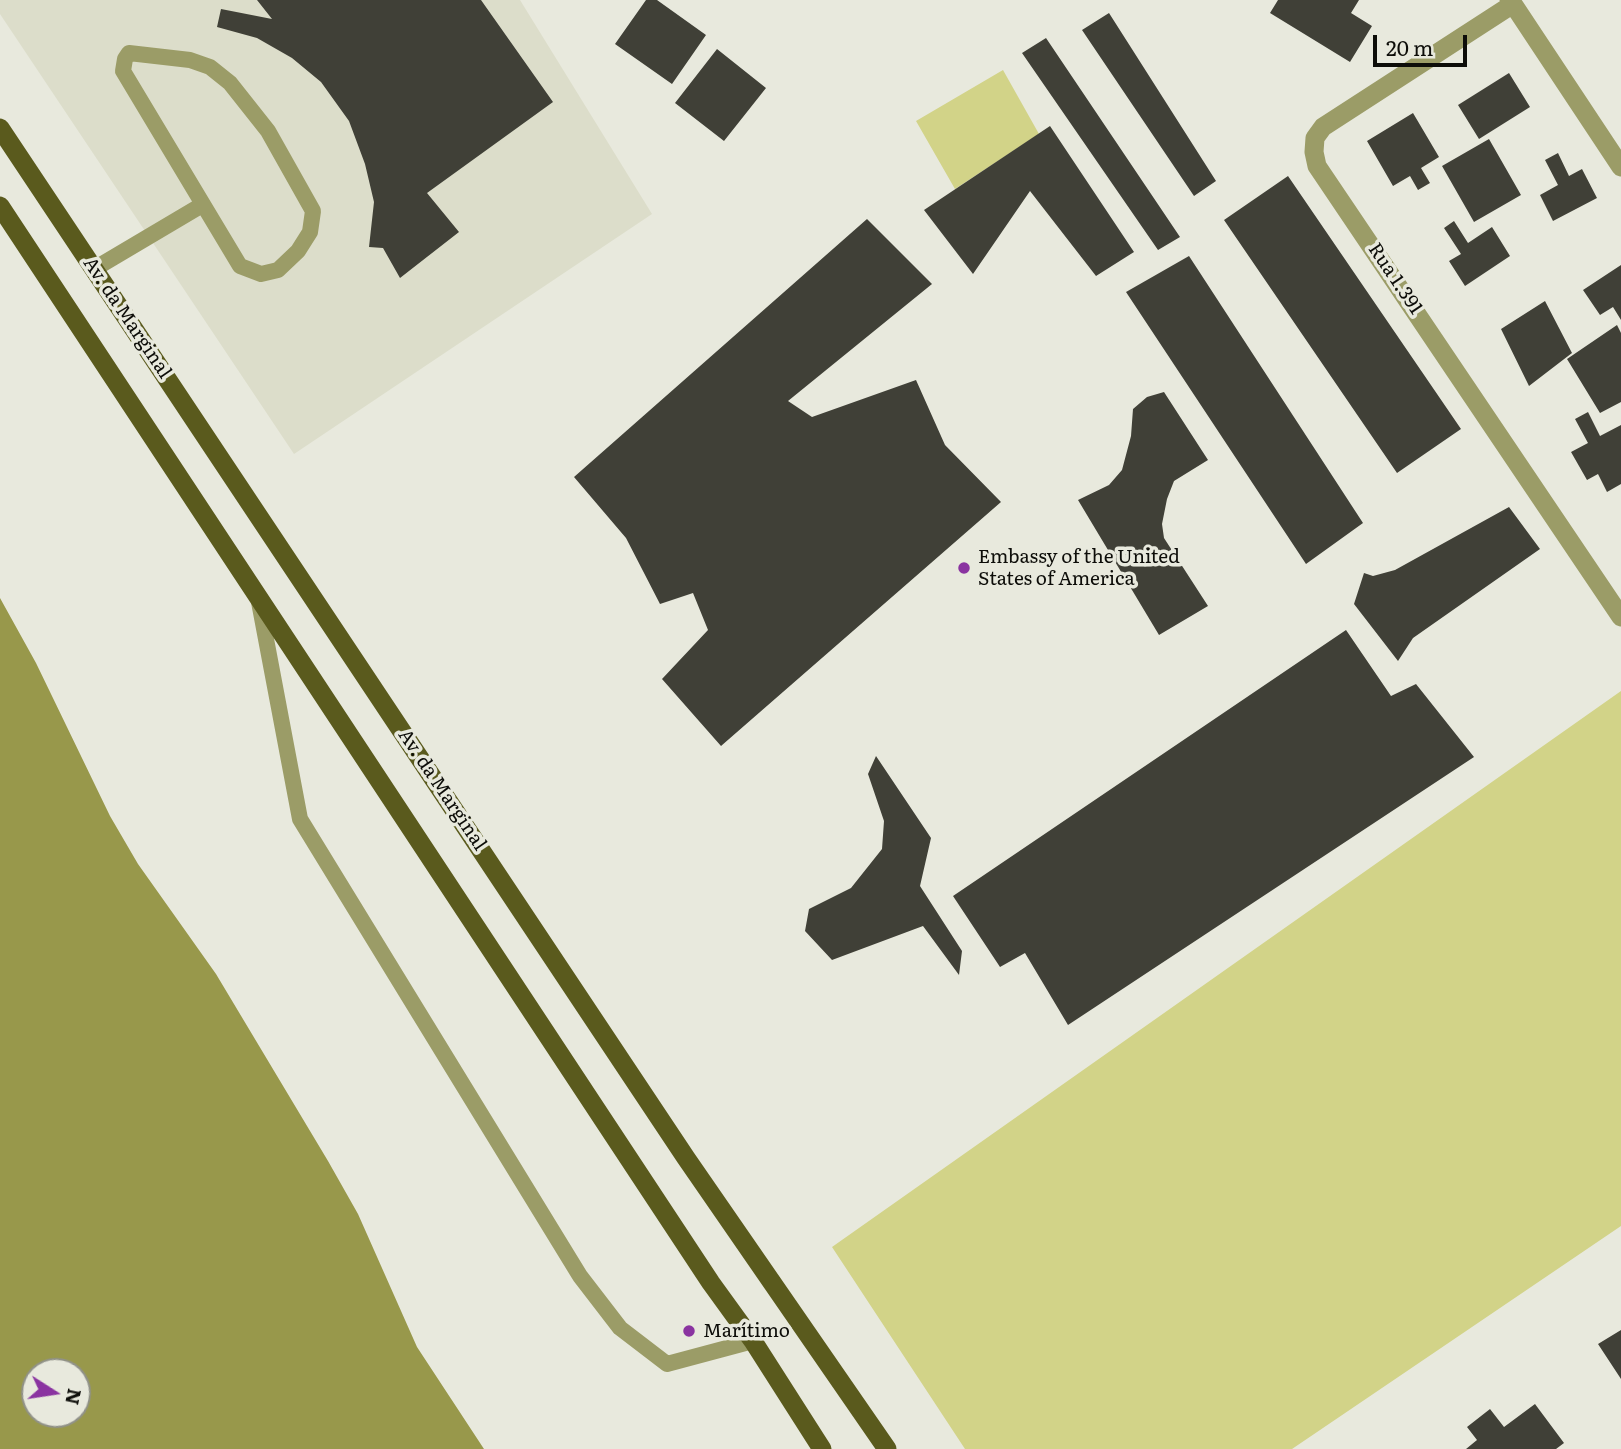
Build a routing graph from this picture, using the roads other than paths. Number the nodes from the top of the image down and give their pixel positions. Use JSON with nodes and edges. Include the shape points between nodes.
{"nodes":[{"id":1,"x":1511,"y":2,"type":"edge"},
{"id":2,"x":0,"y":128,"type":"edge"},
{"id":3,"x":1621,"y":167,"type":"edge"},
{"id":4,"x":202,"y":205,"type":"junction"},
{"id":5,"x":0,"y":206,"type":"edge"},
{"id":6,"x":94,"y":269,"type":"junction"},
{"id":7,"x":258,"y":600,"type":"junction"},
{"id":8,"x":1621,"y":617,"type":"edge"},
{"id":9,"x":753,"y":1341,"type":"junction"},
{"id":10,"x":820,"y":1448,"type":"edge"},
{"id":11,"x":887,"y":1449,"type":"edge"}],
"edges":[{"from":1,"to":3,"type":"street"},
{"from":1,"to":8,"type":"street","name":"Rua 1.391","via":[[1323,127],[1315,138],[1314,152],[1317,166]]},
{"from":2,"to":6,"type":"main road","name":"Av. da Marginal"},
{"from":4,"to":4,"type":"lane","via":[[123,71],[130,53],[190,60],[210,67],[230,83],[268,131],[313,211],[310,232],[278,270],[261,275],[240,266]]},
{"from":4,"to":6,"type":"lane"},
{"from":5,"to":7,"type":"main road"},
{"from":6,"to":11,"type":"main road","name":"Av. da Marginal","via":[[686,1158]]},
{"from":7,"to":9,"type":"main road"},
{"from":7,"to":9,"type":"lane","via":[[300,818],[580,1276],[620,1328],[667,1364]]},
{"from":9,"to":10,"type":"main road"}]}
